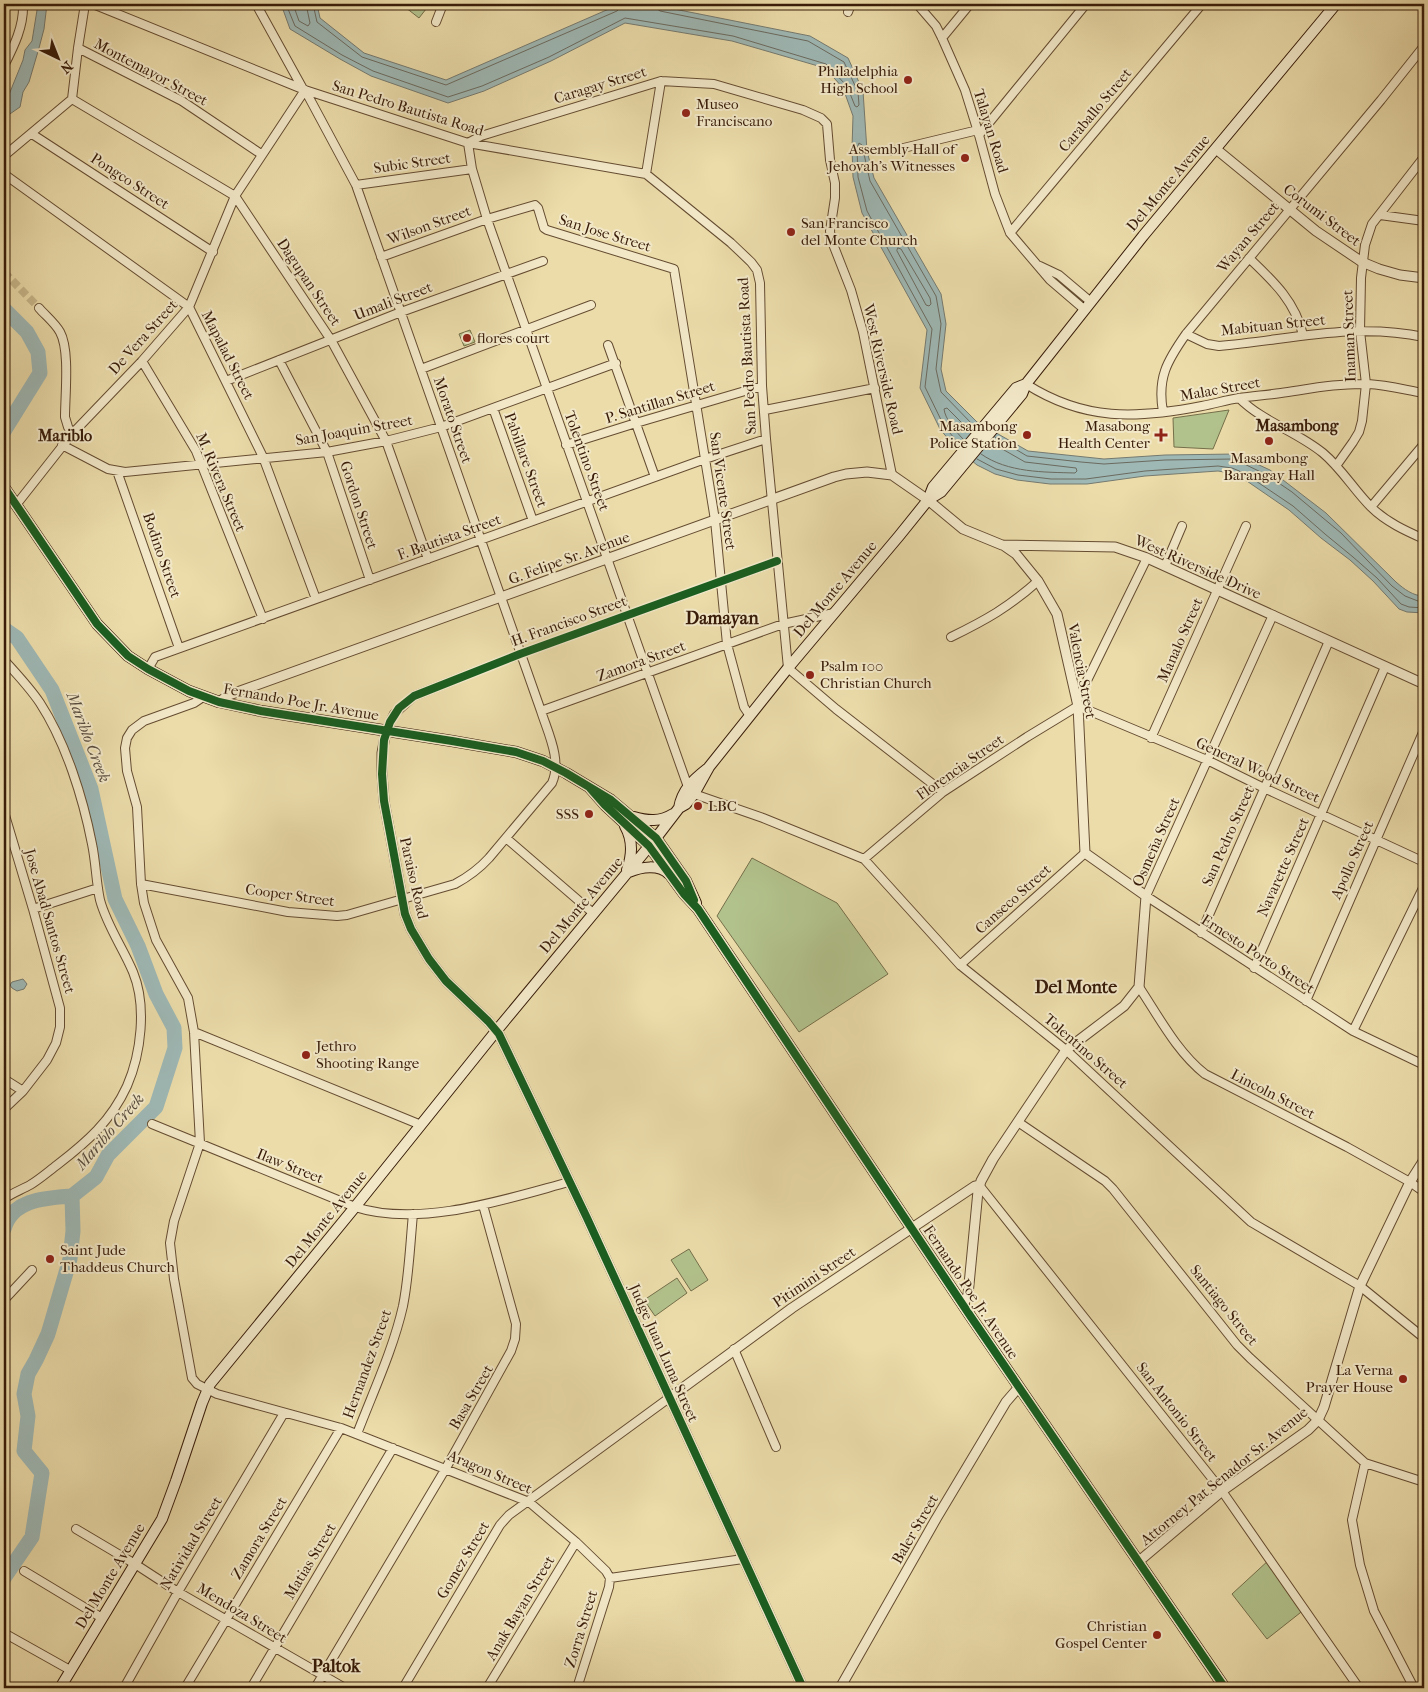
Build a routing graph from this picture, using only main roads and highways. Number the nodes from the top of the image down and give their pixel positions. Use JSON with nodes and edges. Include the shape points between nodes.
{"nodes":[{"id":1,"x":1336,"y":4,"type":"edge"},
{"id":2,"x":4,"y":487,"type":"edge"},
{"id":3,"x":679,"y":808,"type":"junction"},
{"id":4,"x":626,"y":819,"type":"junction"},
{"id":5,"x":653,"y":842,"type":"junction"},
{"id":6,"x":626,"y":874,"type":"junction"},
{"id":7,"x":670,"y":874,"type":"junction"},
{"id":8,"x":698,"y":909,"type":"junction"},
{"id":9,"x":60,"y":1688,"type":"edge"},
{"id":10,"x":1225,"y":1688,"type":"edge"}],
"edges":[{"from":1,"to":3,"type":"main road","name":"Del Monte Avenue","via":[[1143,236],[1026,384],[1016,388],[951,472],[933,487],[928,500],[788,668],[691,790],[686,804]]},
{"from":2,"to":4,"type":"main road","name":"Fernando Poe Jr. Avenue","via":[[98,624],[128,656],[172,683],[219,702],[516,752],[556,767],[590,788],[605,805]]},
{"from":3,"to":4,"type":"main road","via":[[660,820]]},
{"from":3,"to":5,"type":"main road","name":"Del Monte Avenue"},
{"from":4,"to":5,"type":"main road","name":"Fernando Poe Jr. Avenue"},
{"from":4,"to":6,"type":"main road","via":[[631,845]]},
{"from":5,"to":6,"type":"main road","name":"Del Monte Avenue"},
{"from":5,"to":7,"type":"main road","name":"Fernando Poe Jr. Avenue"},
{"from":5,"to":8,"type":"main road","name":"Fernando Poe Jr. Avenue","via":[[686,881]]},
{"from":6,"to":7,"type":"main road","via":[[647,867]]},
{"from":6,"to":9,"type":"main road","name":"Del Monte Avenue","via":[[215,1378],[207,1390],[164,1514]]},
{"from":7,"to":8,"type":"main road","name":"Fernando Poe Jr. Avenue"},
{"from":8,"to":10,"type":"main road","name":"Fernando Poe Jr. Avenue"}]}
